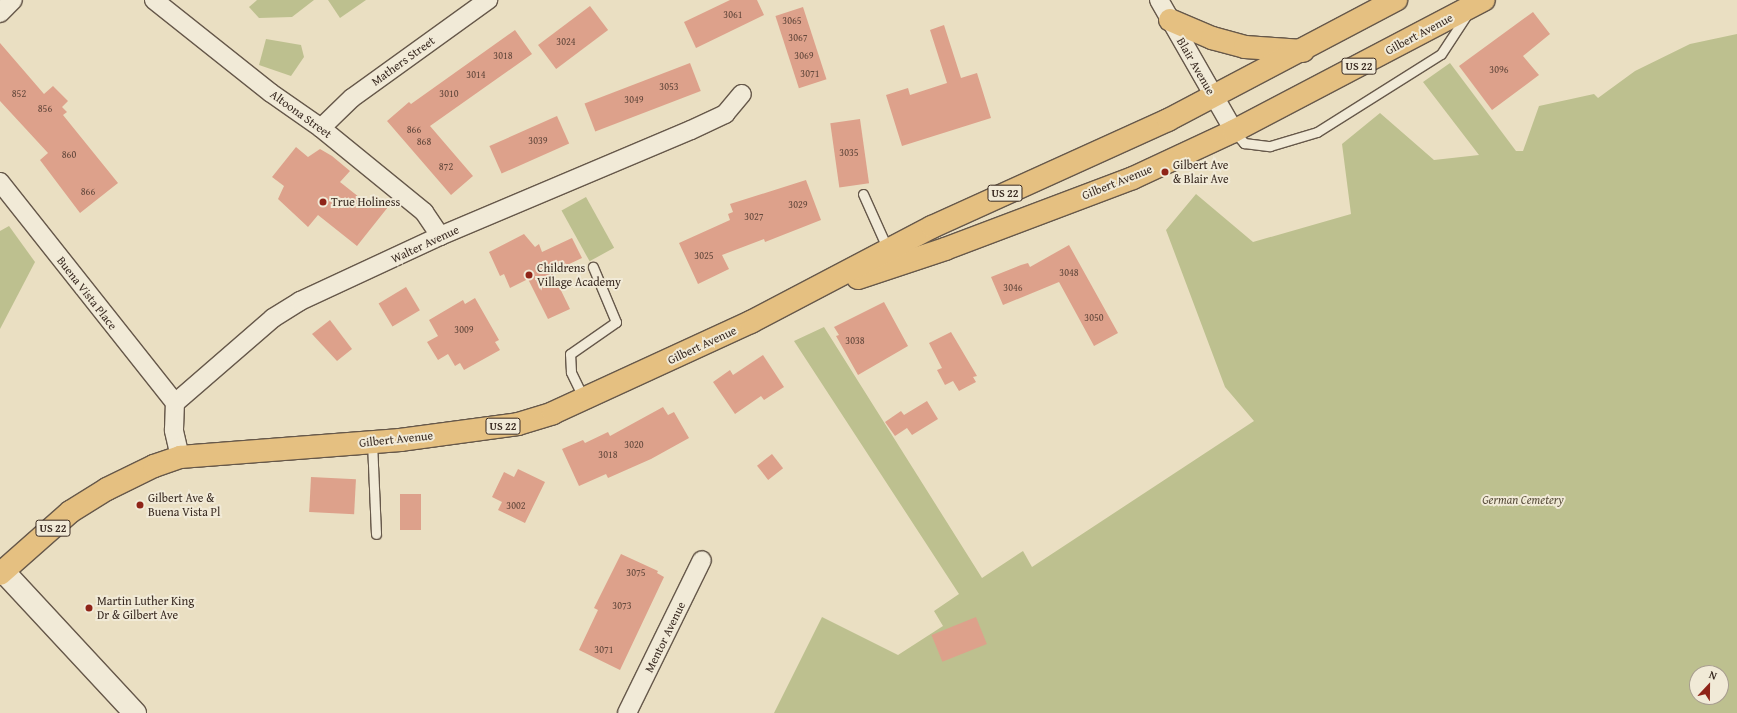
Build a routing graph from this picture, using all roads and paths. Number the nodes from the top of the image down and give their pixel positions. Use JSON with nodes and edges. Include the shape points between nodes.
{"nodes":[{"id":1,"x":13,"y":0,"type":"edge"},
{"id":2,"x":154,"y":0,"type":"edge"},
{"id":3,"x":488,"y":0,"type":"edge"},
{"id":4,"x":1159,"y":0,"type":"edge"},
{"id":5,"x":1396,"y":0,"type":"edge"},
{"id":6,"x":1478,"y":3,"type":"edge"},
{"id":7,"x":0,"y":13,"type":"edge"},
{"id":8,"x":1170,"y":20,"type":"junction"},
{"id":9,"x":1303,"y":51,"type":"junction"},
{"id":10,"x":742,"y":94,"type":"dead end"},
{"id":11,"x":1215,"y":97,"type":"junction"},
{"id":12,"x":321,"y":128,"type":"junction"},
{"id":13,"x":1234,"y":131,"type":"junction"},
{"id":14,"x":0,"y":182,"type":"edge"},
{"id":15,"x":863,"y":194,"type":"dead end"},
{"id":16,"x":440,"y":236,"type":"junction"},
{"id":17,"x":888,"y":250,"type":"junction"},
{"id":18,"x":593,"y":267,"type":"dead end"},
{"id":19,"x":800,"y":297,"type":"junction"},
{"id":20,"x":584,"y":399,"type":"junction"},
{"id":21,"x":175,"y":403,"type":"junction"},
{"id":22,"x":372,"y":442,"type":"junction"},
{"id":23,"x":180,"y":457,"type":"junction"},
{"id":24,"x":376,"y":534,"type":"dead end"},
{"id":25,"x":702,"y":560,"type":"dead end"},
{"id":26,"x":1,"y":571,"type":"edge"},
{"id":27,"x":134,"y":713,"type":"edge"},
{"id":28,"x":627,"y":713,"type":"edge"}],
"edges":[{"from":1,"to":7,"type":"street"},
{"from":2,"to":12,"type":"street","name":"Altoona Street","via":[[271,93]]},
{"from":3,"to":12,"type":"street","name":"Mathers Street","via":[[352,98]]},
{"from":4,"to":8,"type":"street","name":"Blair Avenue"},
{"from":5,"to":9,"type":"main road","name":"Gilbert Avenue","number":"US 22"},
{"from":6,"to":13,"type":"main road","name":"Gilbert Avenue","number":"US 22"},
{"from":6,"to":13,"type":"lane","via":[[1441,54],[1316,132],[1270,146],[1244,143]]},
{"from":8,"to":9,"type":"main road","via":[[1212,38],[1245,47]]},
{"from":8,"to":11,"type":"street","name":"Blair Avenue"},
{"from":9,"to":11,"type":"main road","name":"Gilbert Avenue","number":"US 22"},
{"from":10,"to":16,"type":"street","name":"Walter Avenue","via":[[725,114],[691,130]]},
{"from":11,"to":13,"type":"street","name":"Blair Avenue"},
{"from":11,"to":17,"type":"main road","name":"Gilbert Avenue","number":"US 22","via":[[932,226]]},
{"from":12,"to":16,"type":"street","name":"Altoona Street","via":[[424,212]]},
{"from":13,"to":19,"type":"main road","name":"Gilbert Avenue","number":"US 22","via":[[1126,180],[945,249]]},
{"from":14,"to":21,"type":"street","name":"Buena Vista Place"},
{"from":15,"to":17,"type":"lane"},
{"from":16,"to":21,"type":"street","name":"Walter Avenue","via":[[300,301],[273,318]]},
{"from":17,"to":19,"type":"main road","name":"Gilbert Avenue","number":"US 22"},
{"from":18,"to":20,"type":"lane","via":[[616,322],[570,354],[571,372]]},
{"from":19,"to":20,"type":"main road","name":"Gilbert Avenue","number":"US 22","via":[[701,346]]},
{"from":20,"to":22,"type":"main road","name":"Gilbert Avenue","number":"US 22","via":[[553,413],[518,424]]},
{"from":21,"to":23,"type":"street","via":[[174,430]]},
{"from":22,"to":23,"type":"main road","name":"Gilbert Avenue","number":"US 22"},
{"from":22,"to":24,"type":"lane"},
{"from":23,"to":26,"type":"main road","name":"Gilbert Avenue","number":"US 22","via":[[154,466],[100,493],[70,512]]},
{"from":25,"to":28,"type":"street","name":"Mentor Avenue"},
{"from":26,"to":27,"type":"main road"}]}
